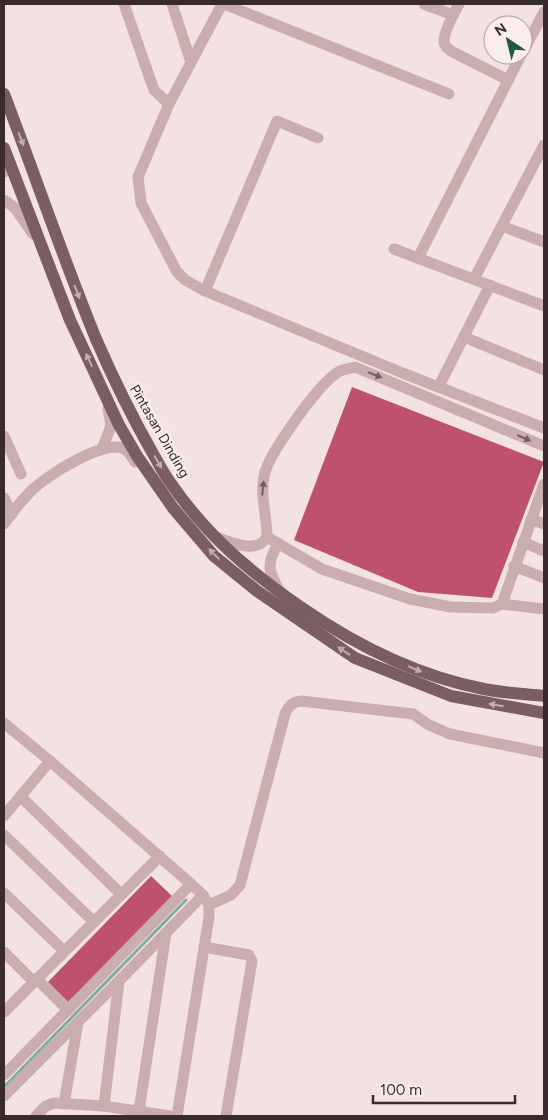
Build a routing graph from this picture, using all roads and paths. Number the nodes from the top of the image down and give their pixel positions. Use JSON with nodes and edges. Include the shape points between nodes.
{"nodes":[{"id":1,"x":124,"y":4,"type":"edge"},
{"id":2,"x":172,"y":4,"type":"edge"},
{"id":3,"x":222,"y":4,"type":"edge"},
{"id":4,"x":424,"y":4,"type":"edge"},
{"id":5,"x":459,"y":4,"type":"edge"},
{"id":6,"x":544,"y":14,"type":"edge"},
{"id":7,"x":453,"y":15,"type":"junction"},
{"id":8,"x":533,"y":34,"type":"edge"},
{"id":9,"x":191,"y":62,"type":"junction"},
{"id":10,"x":516,"y":65,"type":"edge"},
{"id":11,"x":508,"y":80,"type":"junction"},
{"id":12,"x":4,"y":94,"type":"edge"},
{"id":13,"x":449,"y":94,"type":"dead end"},
{"id":14,"x":169,"y":104,"type":"junction"},
{"id":15,"x":318,"y":138,"type":"dead end"},
{"id":16,"x":544,"y":145,"type":"edge"},
{"id":17,"x":4,"y":148,"type":"edge"},
{"id":18,"x":4,"y":164,"type":"edge"},
{"id":19,"x":4,"y":172,"type":"edge"},
{"id":20,"x":4,"y":200,"type":"edge"},
{"id":21,"x":502,"y":226,"type":"junction"},
{"id":22,"x":544,"y":242,"type":"edge"},
{"id":23,"x":394,"y":249,"type":"dead end"},
{"id":24,"x":418,"y":258,"type":"junction"},
{"id":25,"x":49,"y":264,"type":"junction"},
{"id":26,"x":474,"y":279,"type":"junction"},
{"id":27,"x":490,"y":285,"type":"junction"},
{"id":28,"x":205,"y":291,"type":"junction"},
{"id":29,"x":544,"y":306,"type":"edge"},
{"id":30,"x":464,"y":337,"type":"junction"},
{"id":31,"x":544,"y":370,"type":"edge"},
{"id":32,"x":405,"y":374,"type":"junction"},
{"id":33,"x":400,"y":386,"type":"junction"},
{"id":34,"x":439,"y":386,"type":"junction"},
{"id":35,"x":105,"y":392,"type":"junction"},
{"id":36,"x":544,"y":428,"type":"edge"},
{"id":37,"x":4,"y":436,"type":"edge"},
{"id":38,"x":544,"y":446,"type":"edge"},
{"id":39,"x":102,"y":449,"type":"junction"},
{"id":40,"x":21,"y":474,"type":"dead end"},
{"id":41,"x":544,"y":484,"type":"edge"},
{"id":42,"x":542,"y":496,"type":"edge"},
{"id":43,"x":4,"y":498,"type":"edge"},
{"id":44,"x":173,"y":508,"type":"junction"},
{"id":45,"x":12,"y":514,"type":"junction"},
{"id":46,"x":532,"y":519,"type":"junction"},
{"id":47,"x":4,"y":524,"type":"edge"},
{"id":48,"x":544,"y":524,"type":"edge"},
{"id":49,"x":215,"y":537,"type":"junction"},
{"id":50,"x":267,"y":537,"type":"junction"},
{"id":51,"x":523,"y":542,"type":"junction"},
{"id":52,"x":278,"y":543,"type":"junction"},
{"id":53,"x":544,"y":551,"type":"edge"},
{"id":54,"x":514,"y":566,"type":"junction"},
{"id":55,"x":544,"y":578,"type":"edge"},
{"id":56,"x":282,"y":594,"type":"junction"},
{"id":57,"x":502,"y":604,"type":"junction"},
{"id":58,"x":544,"y":609,"type":"edge"},
{"id":59,"x":544,"y":696,"type":"edge"},
{"id":60,"x":544,"y":713,"type":"edge"},
{"id":61,"x":4,"y":723,"type":"edge"},
{"id":62,"x":544,"y":753,"type":"edge"},
{"id":63,"x":50,"y":761,"type":"junction"},
{"id":64,"x":20,"y":796,"type":"junction"},
{"id":65,"x":4,"y":816,"type":"edge"},
{"id":66,"x":4,"y":835,"type":"edge"},
{"id":67,"x":160,"y":856,"type":"junction"},
{"id":68,"x":191,"y":884,"type":"junction"},
{"id":69,"x":4,"y":893,"type":"edge"},
{"id":70,"x":121,"y":894,"type":"junction"},
{"id":71,"x":206,"y":900,"type":"junction"},
{"id":72,"x":93,"y":922,"type":"junction"},
{"id":73,"x":166,"y":933,"type":"junction"},
{"id":74,"x":204,"y":947,"type":"junction"},
{"id":75,"x":64,"y":951,"type":"junction"},
{"id":76,"x":4,"y":952,"type":"edge"},
{"id":77,"x":35,"y":981,"type":"junction"},
{"id":78,"x":119,"y":981,"type":"junction"},
{"id":79,"x":4,"y":1010,"type":"edge"},
{"id":80,"x":68,"y":1010,"type":"junction"},
{"id":81,"x":78,"y":1022,"type":"junction"},
{"id":82,"x":4,"y":1075,"type":"edge"},
{"id":83,"x":4,"y":1096,"type":"edge"},
{"id":84,"x":64,"y":1104,"type":"junction"},
{"id":85,"x":104,"y":1106,"type":"junction"},
{"id":86,"x":140,"y":1111,"type":"junction"},
{"id":87,"x":36,"y":1116,"type":"edge"},
{"id":88,"x":170,"y":1116,"type":"edge"},
{"id":89,"x":177,"y":1116,"type":"edge"},
{"id":90,"x":226,"y":1116,"type":"edge"}],
"edges":[{"from":1,"to":14,"type":"street","via":[[154,90]]},
{"from":2,"to":9,"type":"street"},
{"from":3,"to":9,"type":"street"},
{"from":3,"to":13,"type":"street"},
{"from":4,"to":7,"type":"street"},
{"from":5,"to":7,"type":"street"},
{"from":6,"to":8,"type":"street"},
{"from":7,"to":11,"type":"street","via":[[444,40],[447,48]]},
{"from":9,"to":14,"type":"street"},
{"from":10,"to":11,"type":"street"},
{"from":11,"to":24,"type":"street"},
{"from":12,"to":49,"type":"main road","name":"Pintasan Dinding","one_way":true,"via":[[78,295],[113,378],[170,482]]},
{"from":14,"to":28,"type":"street","via":[[138,177],[141,203],[177,272]]},
{"from":15,"to":28,"type":"street","via":[[277,121]]},
{"from":16,"to":21,"type":"street"},
{"from":17,"to":25,"type":"main road","name":"Pintasan Dinding"},
{"from":18,"to":19,"type":"street"},
{"from":20,"to":25,"type":"street","via":[[29,226]]},
{"from":21,"to":22,"type":"street"},
{"from":21,"to":26,"type":"street"},
{"from":23,"to":24,"type":"street"},
{"from":24,"to":26,"type":"street"},
{"from":35,"to":25,"type":"main road","name":"Pintasan Dinding","one_way":true,"via":[[70,320]]},
{"from":26,"to":27,"type":"street"},
{"from":27,"to":29,"type":"street"},
{"from":27,"to":30,"type":"street"},
{"from":28,"to":32,"type":"street"},
{"from":30,"to":31,"type":"street"},
{"from":30,"to":34,"type":"street"},
{"from":32,"to":33,"type":"street"},
{"from":32,"to":34,"type":"street"},
{"from":33,"to":38,"type":"street","one_way":true},
{"from":50,"to":33,"type":"street","one_way":true,"via":[[262,493],[265,472],[312,397],[340,371],[355,367]]},
{"from":34,"to":36,"type":"street"},
{"from":35,"to":39,"type":"street","via":[[111,426]]},
{"from":35,"to":44,"type":"main road","name":"Pintasan Dinding","via":[[137,456]]},
{"from":37,"to":40,"type":"street"},
{"from":39,"to":44,"type":"street","via":[[125,450]]},
{"from":39,"to":45,"type":"street","via":[[52,474],[30,492]]},
{"from":41,"to":42,"type":"street"},
{"from":42,"to":46,"type":"street"},
{"from":43,"to":45,"type":"street"},
{"from":60,"to":44,"type":"main road","name":"Pintasan Dinding","one_way":true,"via":[[452,696],[355,658],[257,591],[214,556]]},
{"from":45,"to":47,"type":"street"},
{"from":46,"to":48,"type":"street"},
{"from":46,"to":51,"type":"street"},
{"from":49,"to":50,"type":"street","via":[[251,547],[264,542]]},
{"from":49,"to":56,"type":"main road","name":"Pintasan Dinding","via":[[238,560]]},
{"from":50,"to":52,"type":"street"},
{"from":51,"to":53,"type":"street"},
{"from":51,"to":54,"type":"street"},
{"from":52,"to":56,"type":"street","via":[[269,566]]},
{"from":52,"to":57,"type":"street","via":[[322,569],[410,599],[451,607],[493,608]]},
{"from":54,"to":55,"type":"street"},
{"from":54,"to":57,"type":"street"},
{"from":56,"to":59,"type":"main road","name":"Pintasan Dinding","one_way":true,"via":[[334,630],[426,673],[484,689]]},
{"from":57,"to":58,"type":"street"},
{"from":61,"to":63,"type":"street"},
{"from":62,"to":71,"type":"street","via":[[450,734],[413,714],[294,702],[284,714],[240,885],[232,895]]},
{"from":63,"to":64,"type":"street"},
{"from":63,"to":67,"type":"street"},
{"from":64,"to":65,"type":"street"},
{"from":64,"to":70,"type":"street"},
{"from":66,"to":72,"type":"street"},
{"from":67,"to":68,"type":"street"},
{"from":67,"to":70,"type":"street"},
{"from":68,"to":71,"type":"street"},
{"from":68,"to":80,"type":"street"},
{"from":69,"to":75,"type":"street"},
{"from":70,"to":72,"type":"street"},
{"from":71,"to":73,"type":"street"},
{"from":71,"to":74,"type":"street","via":[[210,910]]},
{"from":72,"to":75,"type":"street"},
{"from":73,"to":78,"type":"street"},
{"from":73,"to":86,"type":"street"},
{"from":74,"to":89,"type":"street"},
{"from":74,"to":90,"type":"street","via":[[248,955],[252,961]]},
{"from":75,"to":77,"type":"street"},
{"from":76,"to":77,"type":"street"},
{"from":77,"to":79,"type":"street"},
{"from":77,"to":80,"type":"street"},
{"from":78,"to":81,"type":"street"},
{"from":78,"to":85,"type":"street"},
{"from":80,"to":82,"type":"street"},
{"from":81,"to":83,"type":"street"},
{"from":81,"to":84,"type":"street"},
{"from":84,"to":85,"type":"street"},
{"from":84,"to":87,"type":"street","via":[[46,1106]]},
{"from":85,"to":86,"type":"street"},
{"from":86,"to":88,"type":"street"}]}
